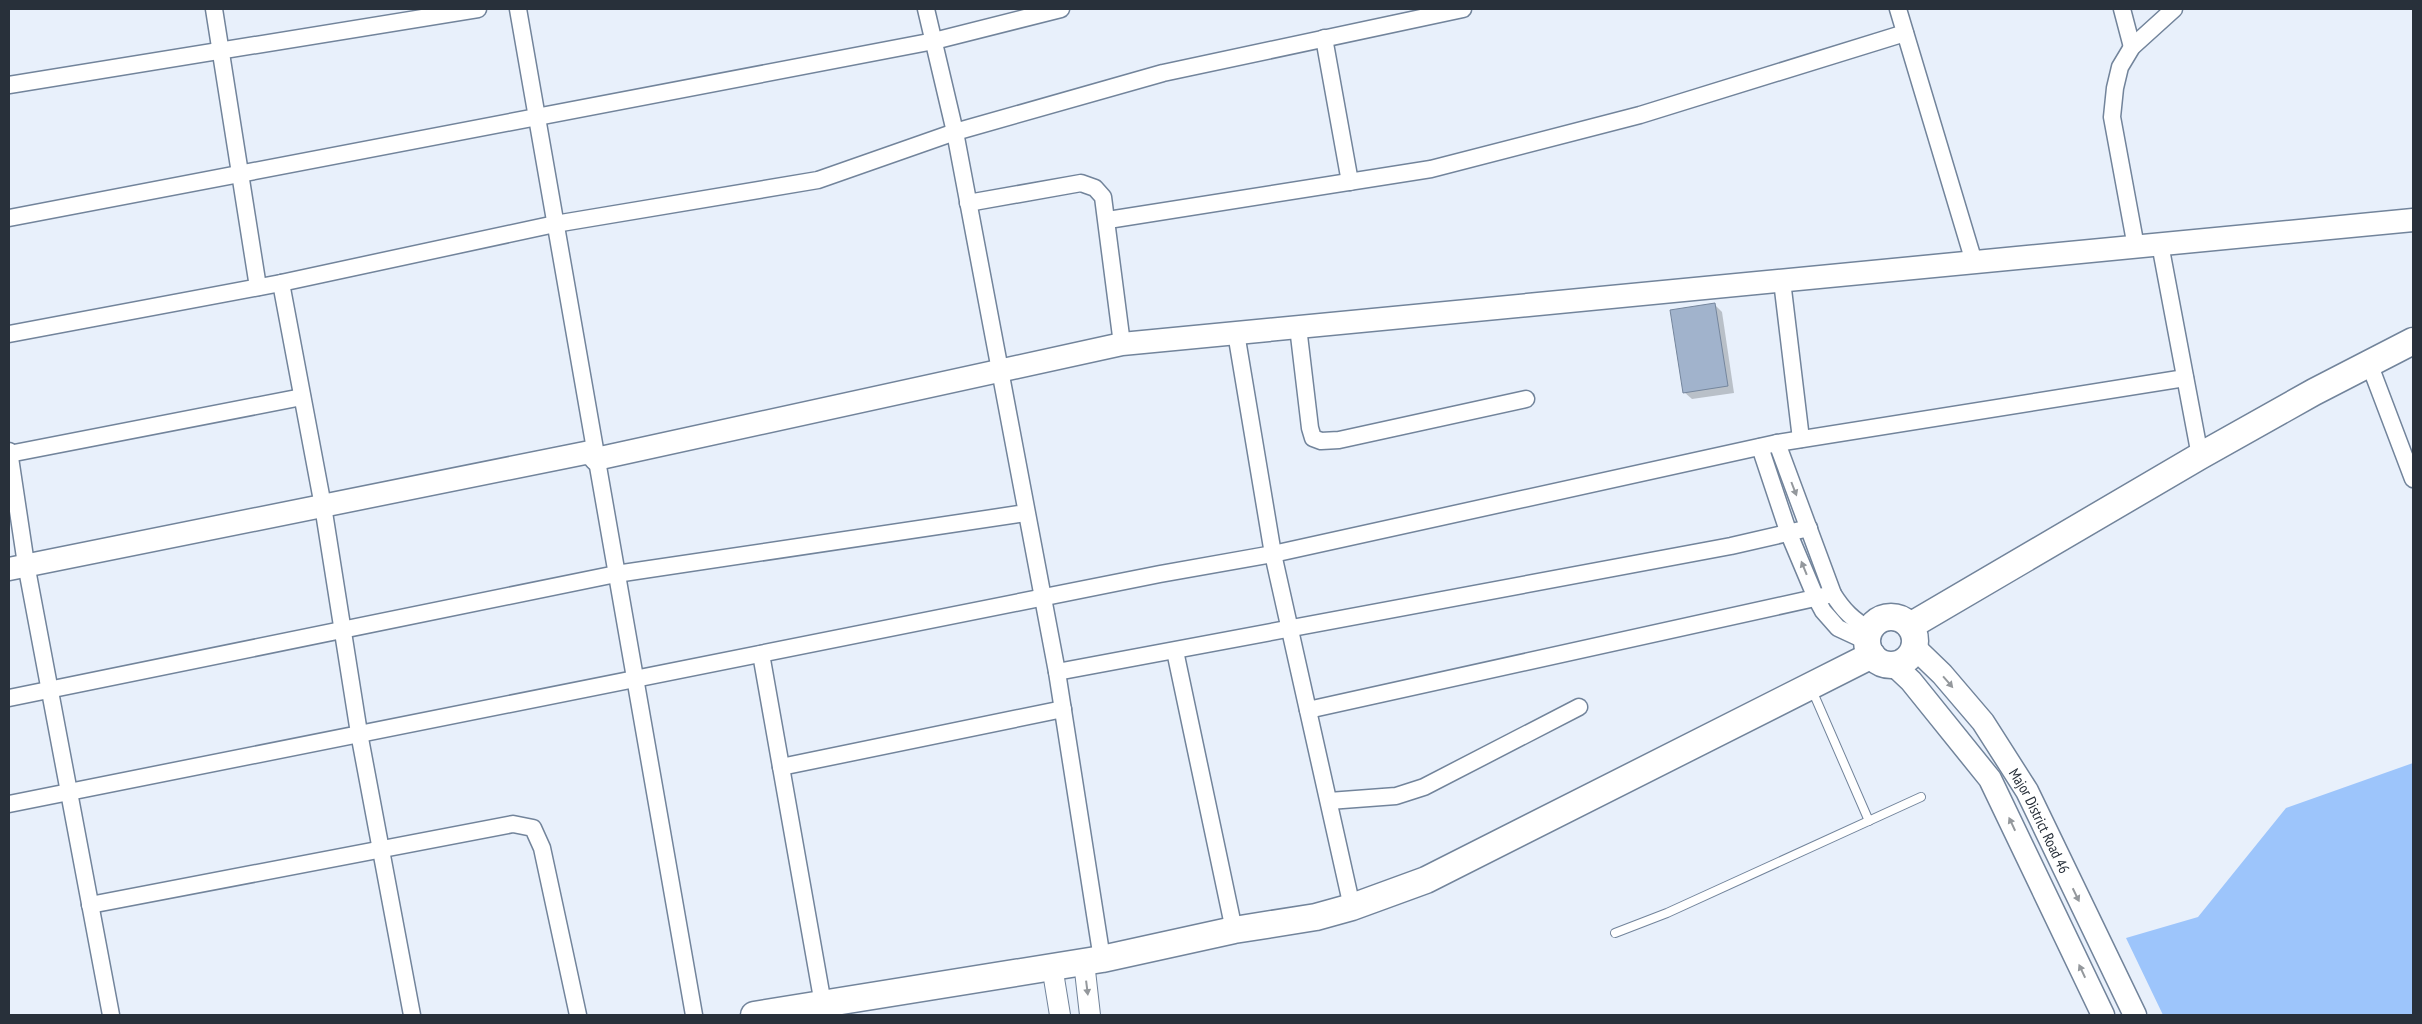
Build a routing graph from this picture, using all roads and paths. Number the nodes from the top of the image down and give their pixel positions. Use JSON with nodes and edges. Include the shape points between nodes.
{"nodes":[{"id":1,"x":214,"y":9,"type":"edge"},
{"id":2,"x":478,"y":9,"type":"edge"},
{"id":3,"x":518,"y":9,"type":"edge"},
{"id":4,"x":926,"y":9,"type":"edge"},
{"id":5,"x":1062,"y":9,"type":"edge"},
{"id":6,"x":1463,"y":9,"type":"edge"},
{"id":7,"x":1898,"y":9,"type":"edge"},
{"id":8,"x":2122,"y":9,"type":"edge"},
{"id":9,"x":2174,"y":9,"type":"edge"},
{"id":10,"x":1905,"y":33,"type":"junction"},
{"id":11,"x":1324,"y":38,"type":"junction"},
{"id":12,"x":934,"y":41,"type":"junction"},
{"id":13,"x":2132,"y":47,"type":"junction"},
{"id":14,"x":220,"y":50,"type":"junction"},
{"id":15,"x":9,"y":85,"type":"edge"},
{"id":16,"x":536,"y":116,"type":"junction"},
{"id":17,"x":955,"y":132,"type":"junction"},
{"id":18,"x":240,"y":174,"type":"junction"},
{"id":19,"x":1350,"y":182,"type":"junction"},
{"id":20,"x":968,"y":203,"type":"junction"},
{"id":21,"x":9,"y":218,"type":"edge"},
{"id":22,"x":1108,"y":220,"type":"junction"},
{"id":23,"x":2413,"y":220,"type":"edge"},
{"id":24,"x":555,"y":224,"type":"junction"},
{"id":25,"x":2160,"y":244,"type":"junction"},
{"id":26,"x":2136,"y":246,"type":"junction"},
{"id":27,"x":1974,"y":262,"type":"junction"},
{"id":28,"x":1782,"y":281,"type":"junction"},
{"id":29,"x":281,"y":283,"type":"junction"},
{"id":30,"x":258,"y":287,"type":"junction"},
{"id":31,"x":1298,"y":327,"type":"junction"},
{"id":32,"x":1236,"y":333,"type":"junction"},
{"id":33,"x":9,"y":334,"type":"edge"},
{"id":34,"x":2413,"y":341,"type":"edge"},
{"id":35,"x":1122,"y":344,"type":"junction"},
{"id":36,"x":2369,"y":363,"type":"junction"},
{"id":37,"x":999,"y":371,"type":"junction"},
{"id":38,"x":2185,"y":378,"type":"junction"},
{"id":39,"x":302,"y":397,"type":"junction"},
{"id":40,"x":1526,"y":399,"type":"dead end"},
{"id":41,"x":1801,"y":439,"type":"junction"},
{"id":42,"x":1777,"y":443,"type":"junction"},
{"id":43,"x":1760,"y":447,"type":"junction"},
{"id":44,"x":9,"y":453,"type":"edge"},
{"id":45,"x":2200,"y":456,"type":"junction"},
{"id":46,"x":596,"y":459,"type":"junction"},
{"id":47,"x":2413,"y":479,"type":"edge"},
{"id":48,"x":323,"y":506,"type":"junction"},
{"id":49,"x":1026,"y":513,"type":"junction"},
{"id":50,"x":1809,"y":528,"type":"junction"},
{"id":51,"x":1790,"y":534,"type":"junction"},
{"id":52,"x":1273,"y":554,"type":"junction"},
{"id":53,"x":17,"y":566,"type":"edge"},
{"id":54,"x":616,"y":574,"type":"junction"},
{"id":55,"x":1834,"y":594,"type":"junction"},
{"id":56,"x":1042,"y":598,"type":"junction"},
{"id":57,"x":1816,"y":598,"type":"junction"},
{"id":58,"x":1290,"y":629,"type":"junction"},
{"id":59,"x":342,"y":630,"type":"junction"},
{"id":60,"x":1912,"y":636,"type":"junction"},
{"id":61,"x":1875,"y":648,"type":"junction"},
{"id":62,"x":1175,"y":651,"type":"junction"},
{"id":63,"x":760,"y":654,"type":"junction"},
{"id":64,"x":1057,"y":672,"type":"junction"},
{"id":65,"x":635,"y":679,"type":"junction"},
{"id":66,"x":1811,"y":687,"type":"junction"},
{"id":67,"x":49,"y":689,"type":"junction"},
{"id":68,"x":9,"y":698,"type":"edge"},
{"id":69,"x":1579,"y":708,"type":"dead end"},
{"id":70,"x":1062,"y":709,"type":"junction"},
{"id":71,"x":1308,"y":710,"type":"junction"},
{"id":72,"x":359,"y":733,"type":"junction"},
{"id":73,"x":781,"y":768,"type":"junction"},
{"id":74,"x":68,"y":792,"type":"junction"},
{"id":75,"x":1921,"y":797,"type":"dead end"},
{"id":76,"x":1329,"y":801,"type":"junction"},
{"id":77,"x":9,"y":804,"type":"edge"},
{"id":78,"x":1869,"y":821,"type":"junction"},
{"id":79,"x":380,"y":849,"type":"junction"},
{"id":80,"x":90,"y":905,"type":"junction"},
{"id":81,"x":1352,"y":906,"type":"junction"},
{"id":82,"x":1234,"y":930,"type":"junction"},
{"id":83,"x":1615,"y":933,"type":"dead end"},
{"id":84,"x":1093,"y":960,"type":"junction"},
{"id":85,"x":1052,"y":966,"type":"junction"},
{"id":86,"x":823,"y":1004,"type":"junction"},
{"id":87,"x":112,"y":1015,"type":"edge"},
{"id":88,"x":412,"y":1015,"type":"edge"},
{"id":89,"x":578,"y":1015,"type":"edge"},
{"id":90,"x":694,"y":1015,"type":"edge"},
{"id":91,"x":754,"y":1015,"type":"edge"},
{"id":92,"x":1060,"y":1015,"type":"edge"},
{"id":93,"x":1090,"y":1015,"type":"edge"},
{"id":94,"x":2103,"y":1015,"type":"edge"},
{"id":95,"x":2135,"y":1015,"type":"edge"}],
"edges":[{"from":1,"to":14,"type":"street"},
{"from":2,"to":14,"type":"street"},
{"from":3,"to":16,"type":"street"},
{"from":4,"to":12,"type":"street"},
{"from":5,"to":12,"type":"street"},
{"from":6,"to":11,"type":"street"},
{"from":7,"to":10,"type":"street"},
{"from":8,"to":13,"type":"street"},
{"from":9,"to":13,"type":"street"},
{"from":10,"to":19,"type":"street","via":[[1570,134],[1431,169]]},
{"from":10,"to":27,"type":"street"},
{"from":11,"to":17,"type":"street","via":[[1163,73]]},
{"from":11,"to":19,"type":"street"},
{"from":12,"to":16,"type":"street"},
{"from":12,"to":17,"type":"street"},
{"from":13,"to":26,"type":"street","via":[[2120,67],[2112,117]]},
{"from":14,"to":15,"type":"street"},
{"from":14,"to":18,"type":"street"},
{"from":16,"to":18,"type":"street"},
{"from":16,"to":24,"type":"street"},
{"from":17,"to":20,"type":"street"},
{"from":17,"to":24,"type":"street","via":[[818,180]]},
{"from":18,"to":21,"type":"street"},
{"from":18,"to":30,"type":"street"},
{"from":19,"to":22,"type":"street"},
{"from":20,"to":22,"type":"street","via":[[1081,183],[1095,188],[1103,197]]},
{"from":20,"to":37,"type":"street"},
{"from":22,"to":35,"type":"street"},
{"from":23,"to":25,"type":"main road"},
{"from":24,"to":29,"type":"street"},
{"from":24,"to":46,"type":"street"},
{"from":25,"to":26,"type":"main road"},
{"from":25,"to":38,"type":"street"},
{"from":26,"to":27,"type":"main road"},
{"from":27,"to":28,"type":"main road"},
{"from":28,"to":31,"type":"main road"},
{"from":28,"to":41,"type":"street"},
{"from":29,"to":30,"type":"street"},
{"from":29,"to":39,"type":"street"},
{"from":30,"to":33,"type":"street"},
{"from":31,"to":32,"type":"main road"},
{"from":31,"to":40,"type":"street","via":[[1310,428],[1313,438],[1321,441],[1339,440]]},
{"from":32,"to":35,"type":"main road"},
{"from":32,"to":52,"type":"street"},
{"from":34,"to":36,"type":"main road"},
{"from":35,"to":37,"type":"main road"},
{"from":36,"to":45,"type":"main road"},
{"from":36,"to":47,"type":"street"},
{"from":37,"to":46,"type":"main road"},
{"from":37,"to":49,"type":"street"},
{"from":38,"to":41,"type":"street"},
{"from":38,"to":45,"type":"street"},
{"from":39,"to":44,"type":"street"},
{"from":39,"to":48,"type":"street"},
{"from":41,"to":42,"type":"street"},
{"from":42,"to":43,"type":"street"},
{"from":42,"to":50,"type":"street","one_way":true},
{"from":43,"to":51,"type":"street"},
{"from":43,"to":52,"type":"street"},
{"from":44,"to":53,"type":"street"},
{"from":45,"to":60,"type":"main road"},
{"from":46,"to":48,"type":"main road","via":[[590,452]]},
{"from":46,"to":54,"type":"street"},
{"from":48,"to":53,"type":"main road"},
{"from":48,"to":59,"type":"street"},
{"from":49,"to":54,"type":"street"},
{"from":49,"to":56,"type":"street"},
{"from":50,"to":51,"type":"street"},
{"from":50,"to":55,"type":"street"},
{"from":57,"to":51,"type":"street","one_way":true},
{"from":51,"to":58,"type":"street"},
{"from":52,"to":56,"type":"street"},
{"from":52,"to":58,"type":"street"},
{"from":53,"to":67,"type":"street"},
{"from":54,"to":59,"type":"street"},
{"from":54,"to":65,"type":"street"},
{"from":55,"to":57,"type":"street"},
{"from":55,"to":61,"type":"street","via":[[1843,610]]},
{"from":56,"to":63,"type":"street"},
{"from":56,"to":64,"type":"street"},
{"from":57,"to":61,"type":"street","via":[[1826,616],[1838,628]]},
{"from":57,"to":71,"type":"street"},
{"from":58,"to":62,"type":"street"},
{"from":58,"to":71,"type":"street"},
{"from":59,"to":67,"type":"street"},
{"from":59,"to":72,"type":"street"},
{"from":60,"to":61,"type":"main road","via":[[1910,655],[1903,662]]},
{"from":60,"to":61,"type":"main road","via":[[1900,618],[1888,616],[1877,620]]},
{"from":60,"to":95,"type":"main road","name":"Major District Road 46","one_way":true,"via":[[1983,722],[2026,791]]},
{"from":61,"to":66,"type":"main road"},
{"from":94,"to":61,"type":"main road","name":"Major District Road 46","one_way":true,"via":[[1990,779],[1911,682]]},
{"from":62,"to":64,"type":"street"},
{"from":62,"to":82,"type":"street"},
{"from":63,"to":65,"type":"street"},
{"from":63,"to":73,"type":"street"},
{"from":64,"to":70,"type":"street"},
{"from":65,"to":72,"type":"street"},
{"from":65,"to":90,"type":"street"},
{"from":66,"to":78,"type":"lane"},
{"from":66,"to":81,"type":"main road","via":[[1426,880]]},
{"from":67,"to":68,"type":"street"},
{"from":67,"to":74,"type":"street"},
{"from":69,"to":76,"type":"street","via":[[1424,787],[1396,796]]},
{"from":70,"to":73,"type":"street"},
{"from":70,"to":84,"type":"street"},
{"from":71,"to":76,"type":"street"},
{"from":72,"to":74,"type":"street"},
{"from":72,"to":79,"type":"street"},
{"from":73,"to":86,"type":"street"},
{"from":74,"to":77,"type":"street"},
{"from":74,"to":80,"type":"street"},
{"from":75,"to":78,"type":"lane"},
{"from":76,"to":81,"type":"street"},
{"from":78,"to":83,"type":"lane","via":[[1667,913]]},
{"from":79,"to":80,"type":"street"},
{"from":79,"to":88,"type":"street"},
{"from":79,"to":89,"type":"street","via":[[513,824],[533,828],[542,848]]},
{"from":80,"to":87,"type":"street"},
{"from":81,"to":82,"type":"main road","via":[[1316,917]]},
{"from":82,"to":84,"type":"main road"},
{"from":84,"to":85,"type":"main road"},
{"from":84,"to":93,"type":"street","one_way":true},
{"from":85,"to":86,"type":"main road"},
{"from":85,"to":92,"type":"street"},
{"from":86,"to":91,"type":"main road"}]}
